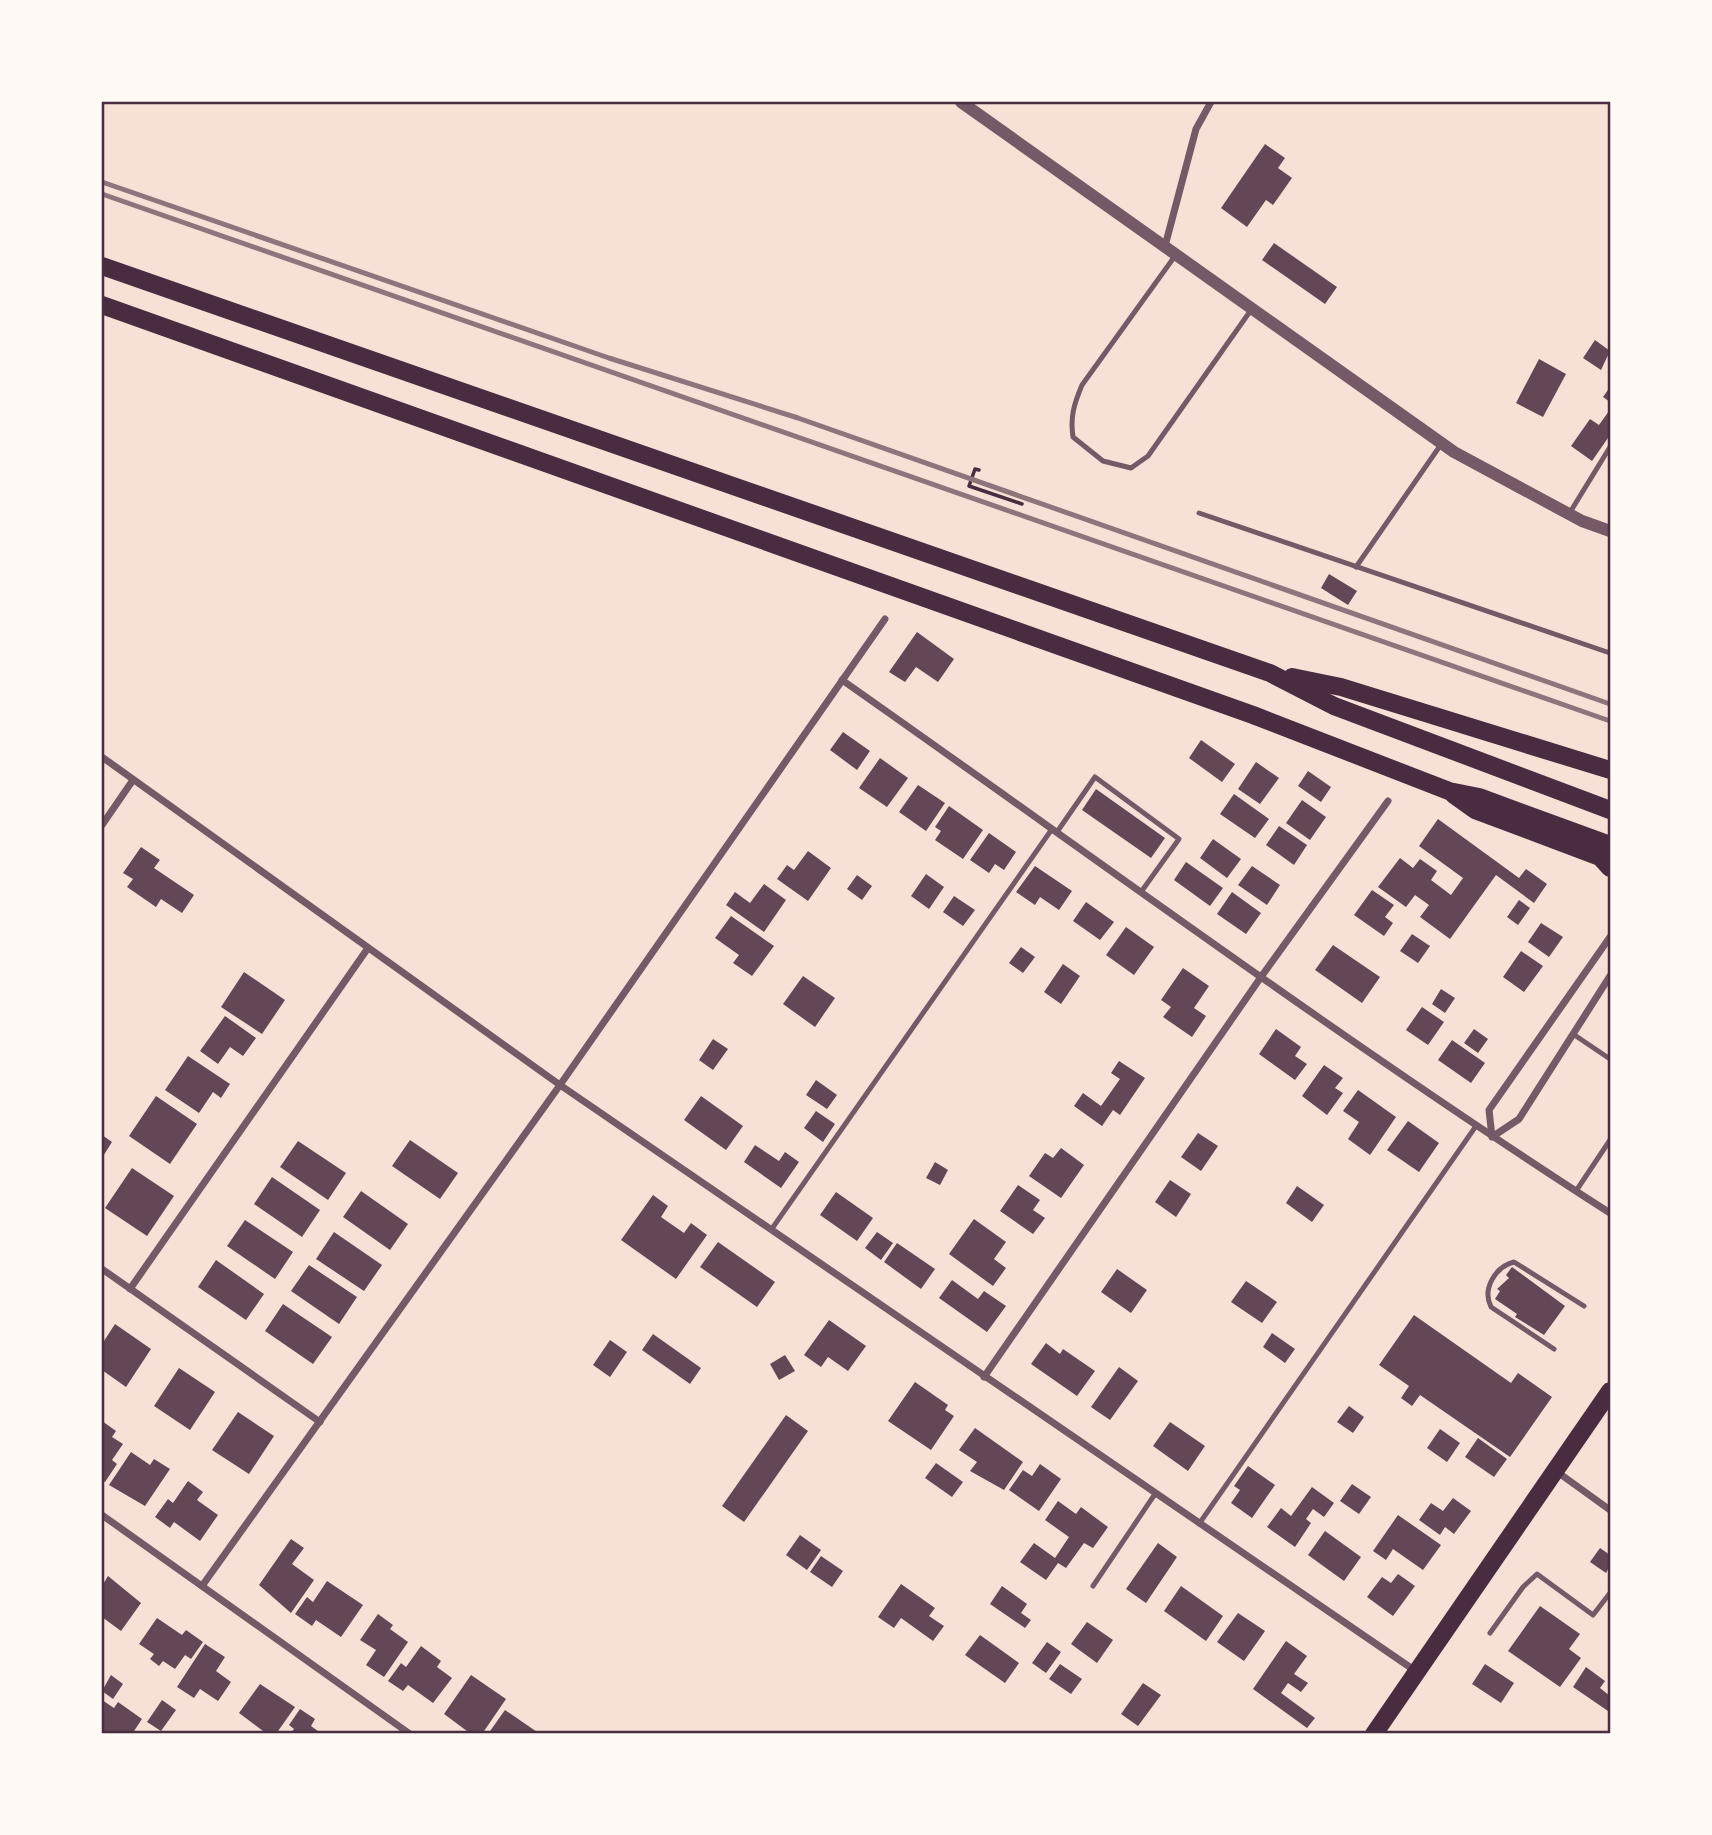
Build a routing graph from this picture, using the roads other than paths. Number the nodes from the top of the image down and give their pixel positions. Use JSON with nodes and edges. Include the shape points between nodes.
{"nodes":[{"id":1,"x":961,"y":102,"type":"edge"},
{"id":2,"x":1211,"y":102,"type":"edge"},
{"id":3,"x":1171,"y":249,"type":"junction"},
{"id":4,"x":102,"y":267,"type":"edge"},
{"id":5,"x":102,"y":305,"type":"edge"},
{"id":6,"x":1252,"y":308,"type":"junction"},
{"id":7,"x":1442,"y":443,"type":"junction"},
{"id":8,"x":1611,"y":447,"type":"edge"},
{"id":9,"x":1199,"y":513,"type":"dead end"},
{"id":10,"x":1569,"y":514,"type":"junction"},
{"id":11,"x":1611,"y":531,"type":"edge"},
{"id":12,"x":1356,"y":567,"type":"junction"},
{"id":13,"x":885,"y":619,"type":"dead end"},
{"id":14,"x":1611,"y":653,"type":"edge"},
{"id":15,"x":1270,"y":673,"type":"junction"},
{"id":16,"x":842,"y":681,"type":"junction"},
{"id":17,"x":102,"y":757,"type":"edge"},
{"id":18,"x":1611,"y":770,"type":"edge"},
{"id":19,"x":133,"y":780,"type":"junction"},
{"id":20,"x":1448,"y":791,"type":"junction"},
{"id":21,"x":1388,"y":801,"type":"dead end"},
{"id":22,"x":1611,"y":810,"type":"edge"},
{"id":23,"x":102,"y":825,"type":"edge"},
{"id":24,"x":1055,"y":830,"type":"junction"},
{"id":25,"x":1611,"y":845,"type":"edge"},
{"id":26,"x":1611,"y":868,"type":"edge"},
{"id":27,"x":1141,"y":892,"type":"junction"},
{"id":28,"x":1611,"y":937,"type":"edge"},
{"id":29,"x":368,"y":948,"type":"junction"},
{"id":30,"x":1611,"y":976,"type":"edge"},
{"id":31,"x":1261,"y":977,"type":"junction"},
{"id":32,"x":1573,"y":1034,"type":"junction"},
{"id":33,"x":1611,"y":1059,"type":"edge"},
{"id":34,"x":560,"y":1085,"type":"junction"},
{"id":35,"x":1476,"y":1126,"type":"junction"},
{"id":36,"x":1492,"y":1137,"type":"junction"},
{"id":37,"x":1611,"y":1140,"type":"edge"},
{"id":38,"x":1576,"y":1191,"type":"junction"},
{"id":39,"x":1611,"y":1213,"type":"edge"},
{"id":40,"x":771,"y":1230,"type":"junction"},
{"id":41,"x":102,"y":1269,"type":"edge"},
{"id":42,"x":130,"y":1289,"type":"junction"},
{"id":43,"x":1584,"y":1306,"type":"dead end"},
{"id":44,"x":1554,"y":1349,"type":"dead end"},
{"id":45,"x":984,"y":1377,"type":"junction"},
{"id":46,"x":1611,"y":1391,"type":"edge"},
{"id":47,"x":320,"y":1422,"type":"junction"},
{"id":48,"x":1555,"y":1470,"type":"junction"},
{"id":49,"x":1155,"y":1494,"type":"junction"},
{"id":50,"x":1611,"y":1510,"type":"edge"},
{"id":51,"x":102,"y":1515,"type":"edge"},
{"id":52,"x":1199,"y":1524,"type":"junction"},
{"id":53,"x":202,"y":1586,"type":"junction"},
{"id":54,"x":1093,"y":1586,"type":"dead end"},
{"id":55,"x":1611,"y":1593,"type":"edge"},
{"id":56,"x":1490,"y":1633,"type":"dead end"},
{"id":57,"x":1417,"y":1673,"type":"junction"},
{"id":58,"x":410,"y":1734,"type":"edge"},
{"id":59,"x":1374,"y":1734,"type":"edge"}],
"edges":[{"from":1,"to":3,"type":"street"},
{"from":2,"to":3,"type":"street","via":[[1196,129]]},
{"from":3,"to":6,"type":"street"},
{"from":3,"to":6,"type":"lane","via":[[1073,405],[1073,437],[1103,461],[1131,467],[1148,456]]},
{"from":4,"to":15,"type":"main road"},
{"from":5,"to":20,"type":"main road","via":[[1253,715]]},
{"from":6,"to":7,"type":"street"},
{"from":7,"to":10,"type":"street"},
{"from":7,"to":12,"type":"lane"},
{"from":8,"to":10,"type":"lane"},
{"from":9,"to":12,"type":"lane"},
{"from":10,"to":11,"type":"street"},
{"from":12,"to":14,"type":"lane"},
{"from":13,"to":16,"type":"street"},
{"from":15,"to":18,"type":"main road","via":[[1341,687]]},
{"from":15,"to":22,"type":"main road","via":[[1334,706]]},
{"from":16,"to":24,"type":"street"},
{"from":16,"to":34,"type":"street"},
{"from":17,"to":19,"type":"street"},
{"from":19,"to":23,"type":"street"},
{"from":19,"to":29,"type":"street"},
{"from":20,"to":25,"type":"main road","via":[[1479,797]]},
{"from":20,"to":26,"type":"main road","via":[[1475,810],[1600,857]]},
{"from":21,"to":31,"type":"street"},
{"from":24,"to":27,"type":"street"},
{"from":24,"to":27,"type":"lane","via":[[1096,778],[1179,839]]},
{"from":24,"to":40,"type":"lane"},
{"from":27,"to":31,"type":"street"},
{"from":28,"to":36,"type":"street","via":[[1489,1110]]},
{"from":29,"to":34,"type":"street"},
{"from":29,"to":42,"type":"street"},
{"from":30,"to":32,"type":"street"},
{"from":31,"to":35,"type":"street"},
{"from":31,"to":45,"type":"street"},
{"from":32,"to":33,"type":"lane"},
{"from":32,"to":36,"type":"street","via":[[1519,1119]]},
{"from":34,"to":40,"type":"street"},
{"from":34,"to":47,"type":"street"},
{"from":35,"to":36,"type":"street"},
{"from":35,"to":52,"type":"lane"},
{"from":36,"to":38,"type":"street"},
{"from":37,"to":38,"type":"lane"},
{"from":38,"to":39,"type":"street"},
{"from":40,"to":45,"type":"street"},
{"from":41,"to":42,"type":"street"},
{"from":42,"to":47,"type":"street"},
{"from":43,"to":44,"type":"lane","via":[[1514,1262],[1503,1266],[1489,1285],[1491,1307]]},
{"from":45,"to":49,"type":"street"},
{"from":46,"to":48,"type":"main road"},
{"from":47,"to":53,"type":"street"},
{"from":48,"to":50,"type":"street"},
{"from":48,"to":57,"type":"main road"},
{"from":49,"to":52,"type":"street"},
{"from":49,"to":54,"type":"lane"},
{"from":51,"to":53,"type":"street"},
{"from":52,"to":57,"type":"street"},
{"from":53,"to":58,"type":"street"},
{"from":55,"to":56,"type":"lane","via":[[1593,1615],[1537,1574]]},
{"from":57,"to":59,"type":"main road"}]}
